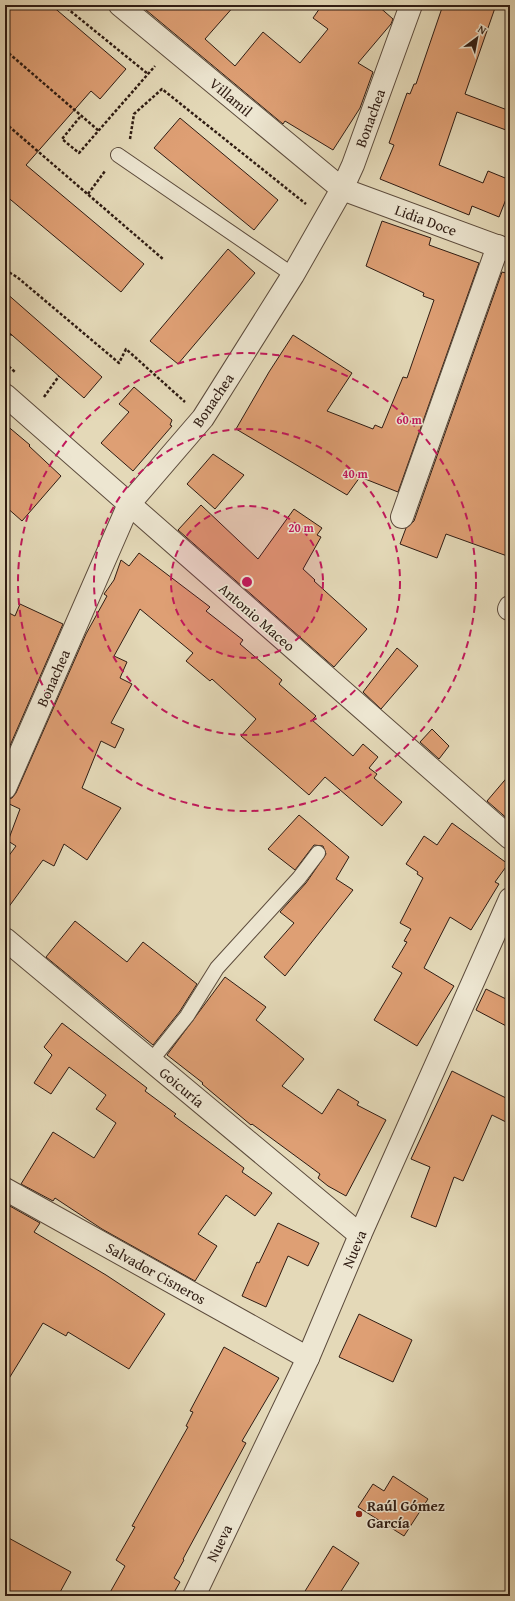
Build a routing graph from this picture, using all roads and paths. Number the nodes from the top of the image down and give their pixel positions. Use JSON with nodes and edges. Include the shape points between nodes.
{"nodes":[{"id":1,"x":63,"y":5,"type":"edge"},
{"id":2,"x":120,"y":5,"type":"edge"},
{"id":3,"x":411,"y":5,"type":"edge"},
{"id":4,"x":172,"y":48,"type":"junction"},
{"id":5,"x":5,"y":50,"type":"edge"},
{"id":6,"x":148,"y":74,"type":"junction"},
{"id":7,"x":80,"y":117,"type":"junction"},
{"id":8,"x":5,"y":123,"type":"edge"},
{"id":9,"x":99,"y":131,"type":"junction"},
{"id":10,"x":118,"y":155,"type":"dead end"},
{"id":11,"x":342,"y":190,"type":"junction"},
{"id":12,"x":504,"y":248,"type":"edge"},
{"id":13,"x":163,"y":259,"type":"dead end"},
{"id":14,"x":5,"y":270,"type":"edge"},
{"id":15,"x":293,"y":274,"type":"junction"},
{"id":16,"x":11,"y":334,"type":"dead end"},
{"id":17,"x":5,"y":344,"type":"edge"},
{"id":18,"x":5,"y":395,"type":"edge"},
{"id":19,"x":203,"y":418,"type":"junction"},
{"id":20,"x":129,"y":504,"type":"junction"},
{"id":21,"x":402,"y":518,"type":"dead end"},
{"id":22,"x":5,"y":788,"type":"edge"},
{"id":23,"x":510,"y":838,"type":"edge"},
{"id":24,"x":318,"y":853,"type":"dead end"},
{"id":25,"x":510,"y":899,"type":"edge"},
{"id":26,"x":5,"y":939,"type":"edge"},
{"id":27,"x":151,"y":1061,"type":"junction"},
{"id":28,"x":5,"y":1189,"type":"edge"},
{"id":29,"x":360,"y":1235,"type":"junction"},
{"id":30,"x":308,"y":1358,"type":"junction"},
{"id":31,"x":194,"y":1596,"type":"edge"}],
"edges":[{"from":1,"to":6,"type":"path"},
{"from":2,"to":4,"type":"street","name":"Villamil"},
{"from":3,"to":11,"type":"street","name":"Bonachea"},
{"from":4,"to":6,"type":"path"},
{"from":4,"to":11,"type":"street","name":"Villamil"},
{"from":5,"to":7,"type":"path"},
{"from":6,"to":9,"type":"path"},
{"from":7,"to":9,"type":"path"},
{"from":7,"to":9,"type":"path","via":[[62,139],[79,153]]},
{"from":8,"to":13,"type":"path"},
{"from":10,"to":15,"type":"lane"},
{"from":11,"to":12,"type":"street","name":"Lidia Doce"},
{"from":11,"to":15,"type":"street","name":"Bonachea"},
{"from":12,"to":21,"type":"street"},
{"from":14,"to":19,"type":"path","via":[[119,363],[126,349]]},
{"from":15,"to":19,"type":"street","name":"Bonachea"},
{"from":16,"to":17,"type":"path"},
{"from":18,"to":20,"type":"street","name":"Antonio Maceo"},
{"from":19,"to":20,"type":"street","name":"Bonachea"},
{"from":20,"to":22,"type":"street","name":"Bonachea"},
{"from":20,"to":23,"type":"street","name":"Antonio Maceo"},
{"from":24,"to":27,"type":"lane","via":[[217,968],[187,1016]]},
{"from":25,"to":29,"type":"street","name":"Nueva"},
{"from":26,"to":27,"type":"street","name":"Goicuría"},
{"from":27,"to":29,"type":"street","name":"Goicuría"},
{"from":28,"to":30,"type":"street","name":"Salvador Cisneros"},
{"from":29,"to":30,"type":"street","name":"Nueva"},
{"from":30,"to":31,"type":"street","name":"Nueva"}]}
